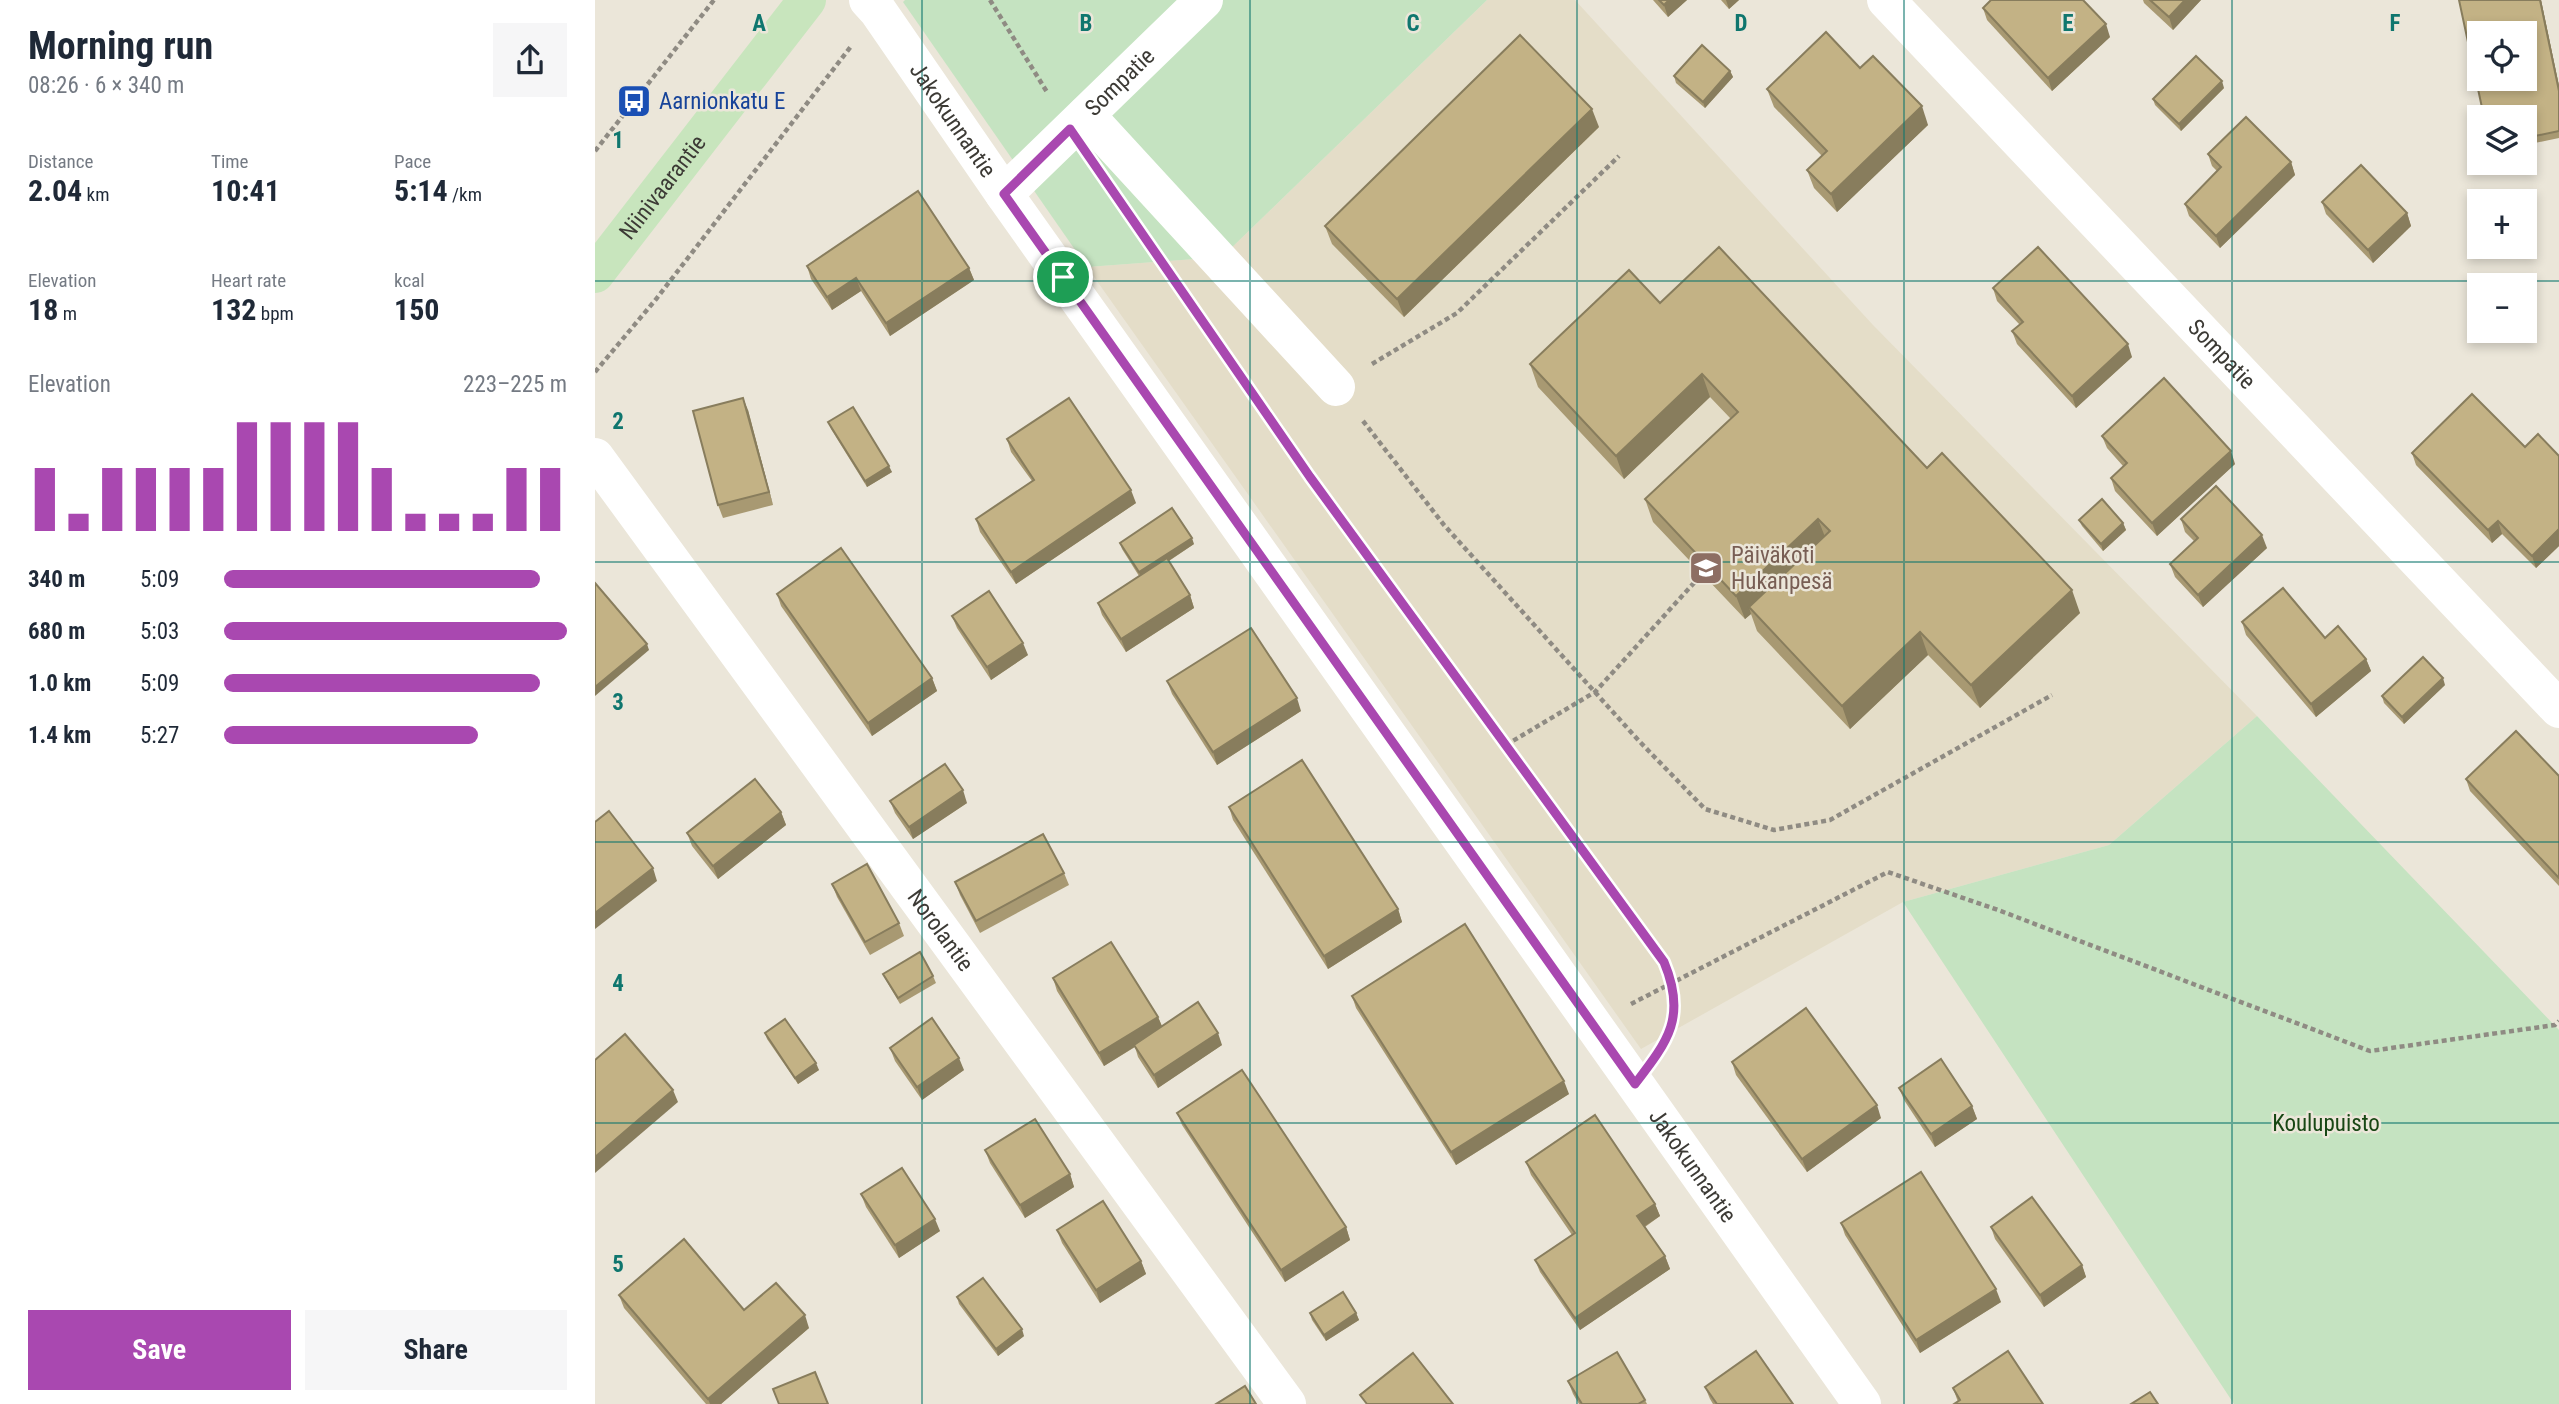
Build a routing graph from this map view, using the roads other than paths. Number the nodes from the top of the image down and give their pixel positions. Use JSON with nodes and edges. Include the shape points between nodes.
{"nodes":[{"id":1,"x":807,"y":0,"type":"edge"},
{"id":2,"x":1204,"y":0,"type":"edge"},
{"id":3,"x":1886,"y":0,"type":"edge"},
{"id":4,"x":873,"y":5,"type":"edge"},
{"id":5,"x":1078,"y":122,"type":"junction"},
{"id":6,"x":1004,"y":194,"type":"junction"},
{"id":7,"x":595,"y":274,"type":"edge"},
{"id":8,"x":1336,"y":387,"type":"road end"},
{"id":9,"x":595,"y":457,"type":"edge"},
{"id":10,"x":2559,"y":709,"type":"edge"},
{"id":11,"x":1287,"y":1404,"type":"edge"},
{"id":12,"x":1862,"y":1404,"type":"edge"}],
"edges":[{"from":1,"to":7,"type":"main road","name":"Niinivaarantie"},
{"from":2,"to":5,"type":"street","name":"Sompatie"},
{"from":3,"to":10,"type":"street","name":"Sompatie"},
{"from":4,"to":6,"type":"street","name":"Jakokunnantie"},
{"from":5,"to":6,"type":"street","name":"Sompatie"},
{"from":5,"to":8,"type":"street"},
{"from":6,"to":12,"type":"street","name":"Jakokunnantie"},
{"from":9,"to":11,"type":"street","name":"Norolantie"}]}
